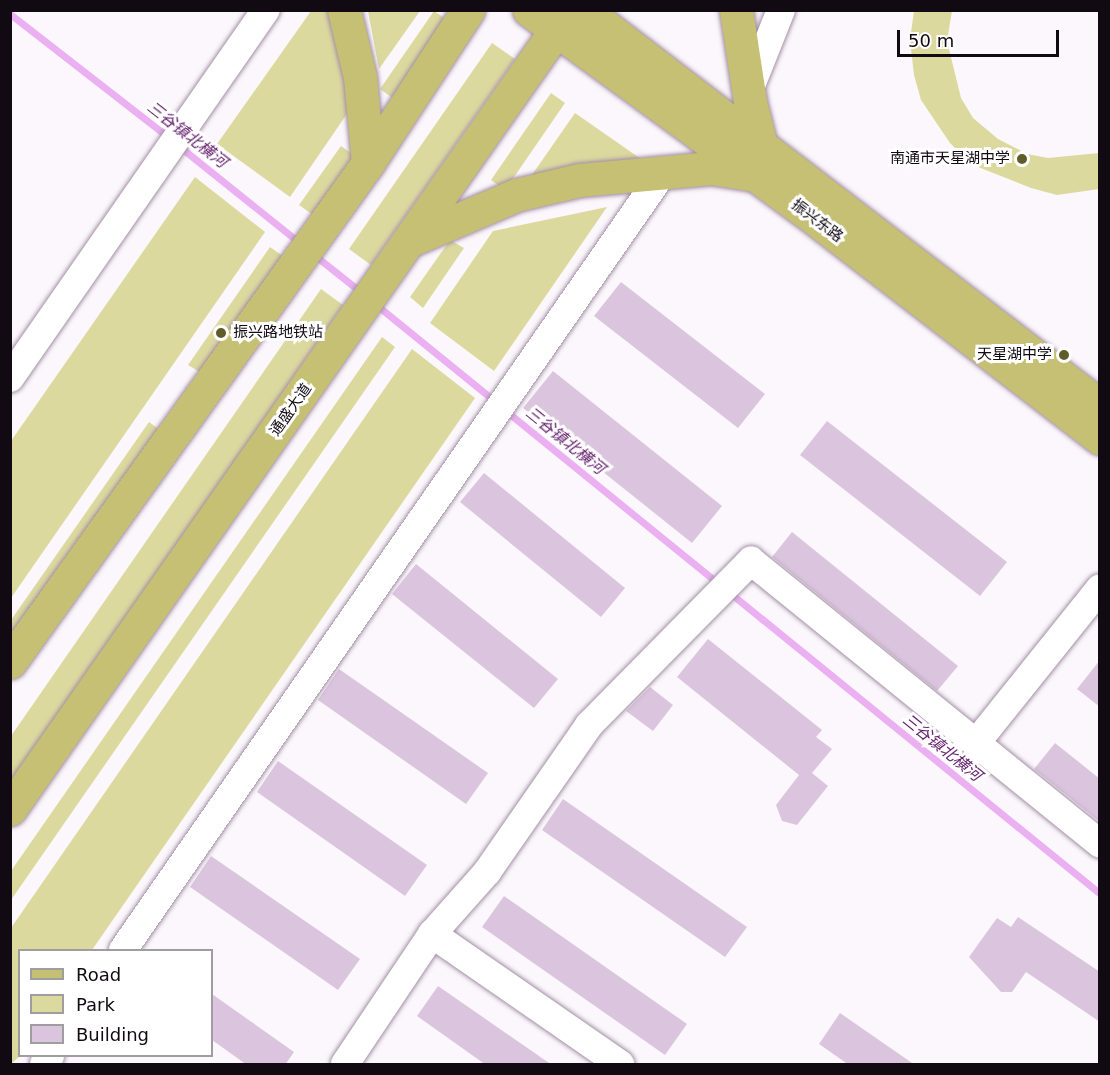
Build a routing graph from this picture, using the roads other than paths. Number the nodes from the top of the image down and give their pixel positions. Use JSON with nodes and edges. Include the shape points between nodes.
{"nodes":[{"id":1,"x":266,"y":10,"type":"edge"},
{"id":2,"x":344,"y":10,"type":"edge"},
{"id":3,"x":468,"y":10,"type":"edge"},
{"id":4,"x":529,"y":10,"type":"edge"},
{"id":5,"x":584,"y":10,"type":"edge"},
{"id":6,"x":736,"y":10,"type":"edge"},
{"id":7,"x":781,"y":10,"type":"edge"},
{"id":8,"x":563,"y":22,"type":"edge"},
{"id":9,"x":748,"y":93,"type":"junction"},
{"id":10,"x":758,"y":161,"type":"junction"},
{"id":11,"x":368,"y":163,"type":"junction"},
{"id":12,"x":663,"y":171,"type":"junction"},
{"id":13,"x":410,"y":241,"type":"junction"},
{"id":14,"x":10,"y":378,"type":"edge"},
{"id":15,"x":1100,"y":406,"type":"edge"},
{"id":16,"x":1100,"y":438,"type":"edge"},
{"id":17,"x":1100,"y":588,"type":"edge"},
{"id":18,"x":10,"y":662,"type":"edge"},
{"id":19,"x":976,"y":743,"type":"junction"},
{"id":20,"x":10,"y":809,"type":"edge"},
{"id":21,"x":1100,"y":844,"type":"edge"},
{"id":22,"x":432,"y":934,"type":"junction"},
{"id":23,"x":124,"y":949,"type":"edge"},
{"id":24,"x":345,"y":1065,"type":"edge"},
{"id":25,"x":620,"y":1065,"type":"edge"}],
"edges":[{"from":1,"to":14,"type":"street"},
{"from":2,"to":11,"type":"main road","via":[[360,77]]},
{"from":3,"to":11,"type":"main road"},
{"from":4,"to":8,"type":"main road","name":"振兴东路"},
{"from":5,"to":10,"type":"main road","name":"振兴东路"},
{"from":6,"to":9,"type":"main road"},
{"from":7,"to":9,"type":"street"},
{"from":8,"to":10,"type":"main road","name":"振兴东路"},
{"from":8,"to":13,"type":"main road","name":"通盛大道"},
{"from":9,"to":10,"type":"main road"},
{"from":10,"to":12,"type":"main road"},
{"from":10,"to":15,"type":"main road","name":"振兴东路"},
{"from":10,"to":16,"type":"main road","name":"振兴东路"},
{"from":11,"to":18,"type":"main road"},
{"from":12,"to":13,"type":"main road","via":[[580,180],[516,195]]},
{"from":12,"to":23,"type":"street"},
{"from":13,"to":20,"type":"main road","name":"通盛大道"},
{"from":17,"to":19,"type":"street"},
{"from":19,"to":21,"type":"street"},
{"from":19,"to":22,"type":"street","via":[[751,561],[589,725],[486,873]]},
{"from":22,"to":24,"type":"street"},
{"from":22,"to":25,"type":"street"}]}
